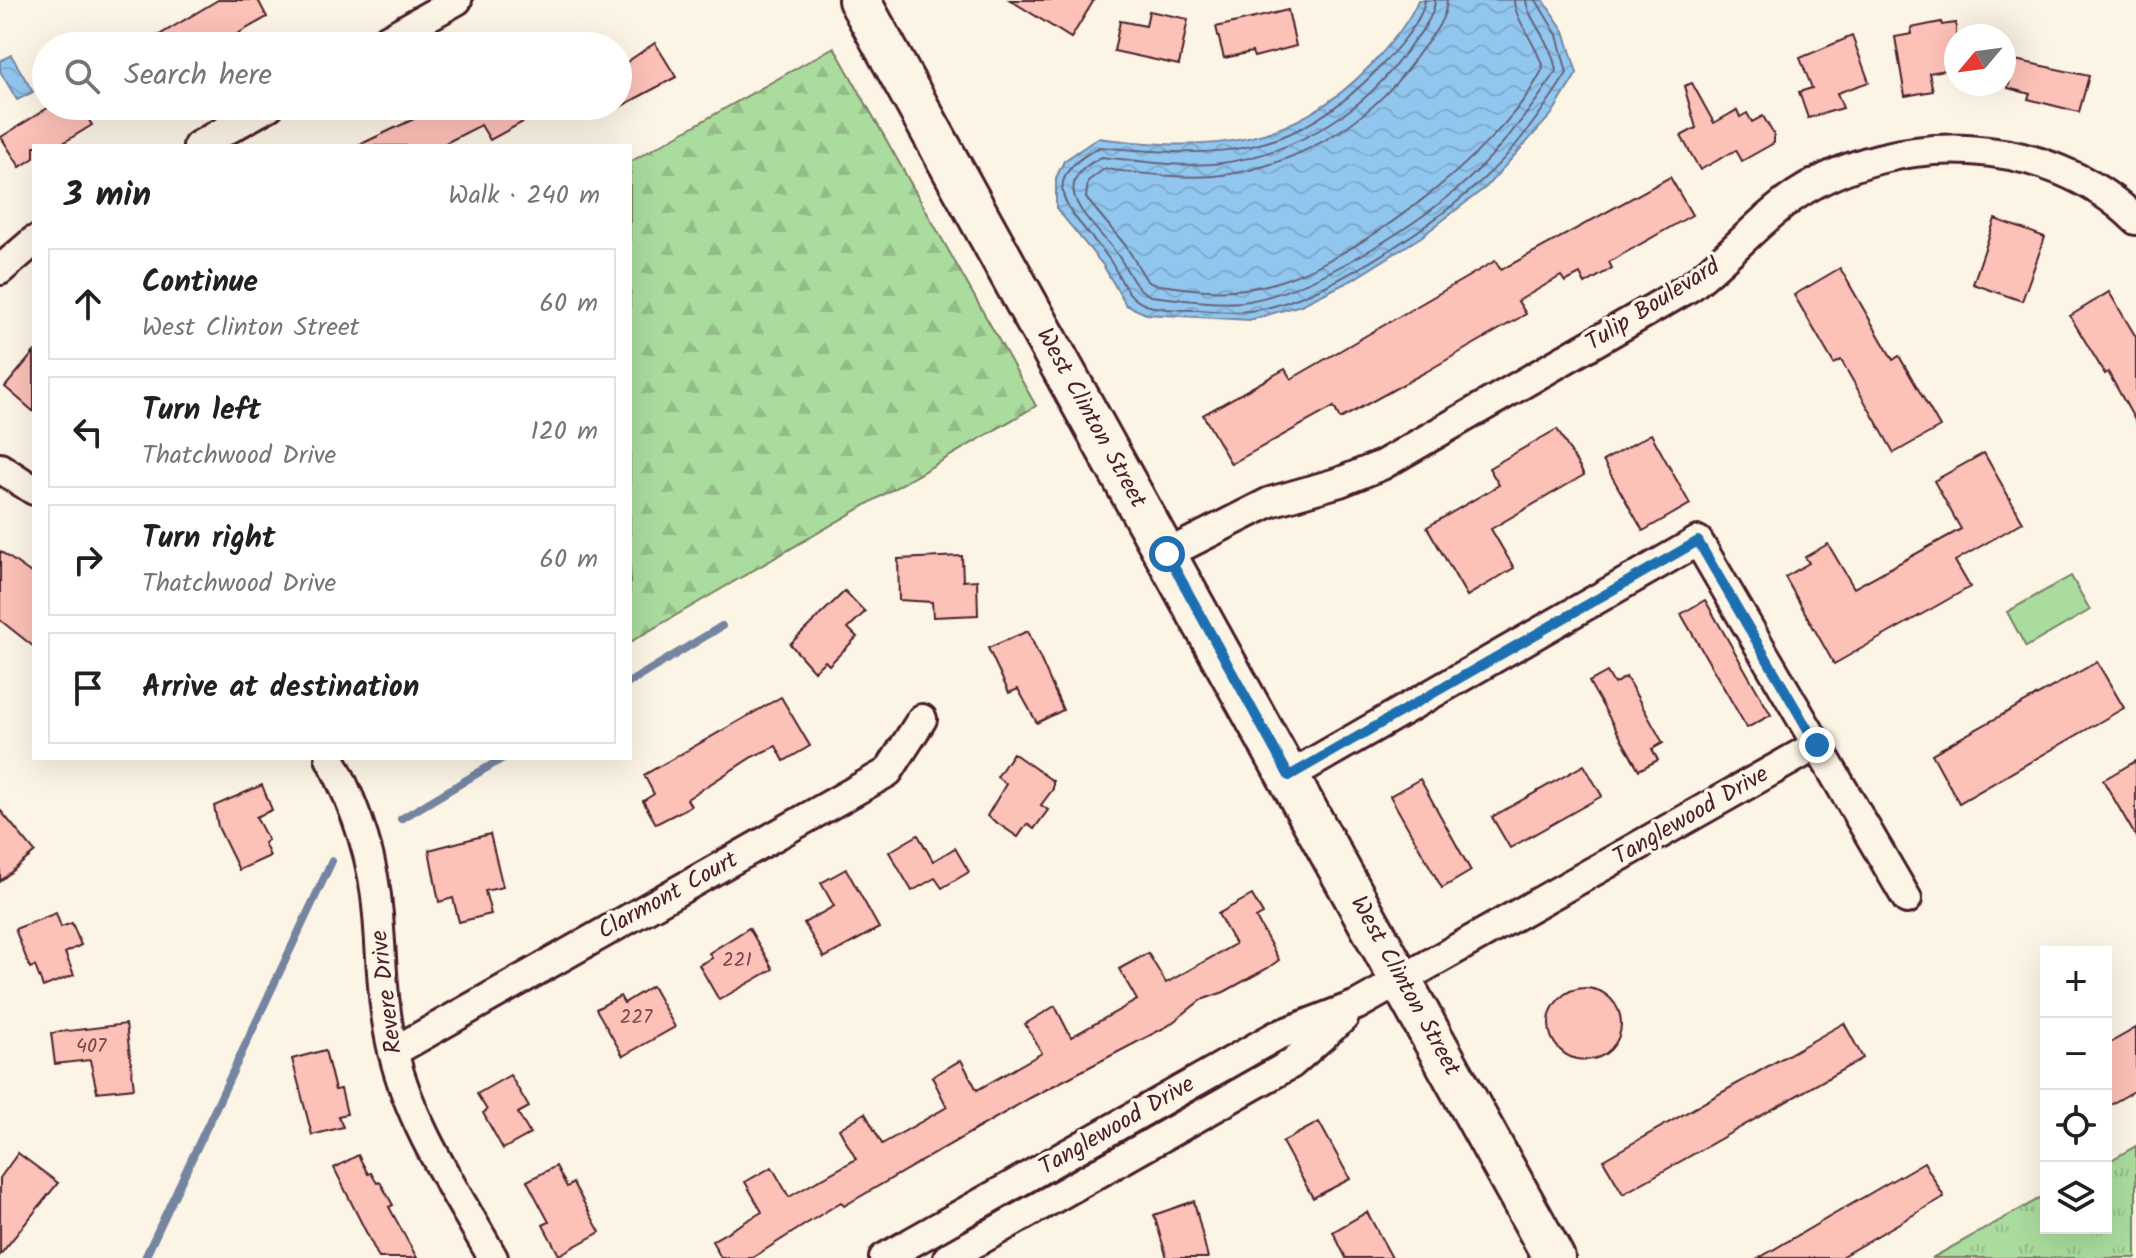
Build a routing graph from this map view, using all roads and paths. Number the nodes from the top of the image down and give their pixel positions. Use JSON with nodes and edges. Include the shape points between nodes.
{"nodes":[{"id":1,"x":457,"y":0,"type":"edge"},
{"id":2,"x":859,"y":0,"type":"edge"},
{"id":3,"x":401,"y":32,"type":"edge"},
{"id":4,"x":244,"y":120,"type":"edge"},
{"id":5,"x":202,"y":144,"type":"edge"},
{"id":6,"x":2136,"y":220,"type":"edge"},
{"id":7,"x":32,"y":243,"type":"edge"},
{"id":8,"x":0,"y":270,"type":"edge"},
{"id":9,"x":0,"y":468,"type":"edge"},
{"id":10,"x":32,"y":489,"type":"edge"},
{"id":11,"x":1167,"y":554,"type":"junction"},
{"id":12,"x":922,"y":719,"type":"dead end"},
{"id":13,"x":1817,"y":745,"type":"junction"},
{"id":14,"x":331,"y":760,"type":"edge"},
{"id":15,"x":1289,"y":776,"type":"junction"},
{"id":16,"x":1907,"y":899,"type":"dead end"},
{"id":17,"x":1402,"y":980,"type":"junction"},
{"id":18,"x":1357,"y":1005,"type":"junction"},
{"id":19,"x":393,"y":1052,"type":"junction"},
{"id":20,"x":493,"y":1258,"type":"edge"},
{"id":21,"x":884,"y":1258,"type":"edge"},
{"id":22,"x":948,"y":1258,"type":"edge"},
{"id":23,"x":1554,"y":1258,"type":"edge"}],
"edges":[{"from":1,"to":3,"type":"street"},
{"from":2,"to":11,"type":"street","name":"West Clinton Street"},
{"from":4,"to":5,"type":"street"},
{"from":6,"to":11,"type":"street","name":"Tulip Boulevard","via":[[2079,181],[2023,159],[1945,148],[1869,161],[1795,196],[1690,287],[1382,465],[1270,502]]},
{"from":7,"to":8,"type":"street"},
{"from":9,"to":10,"type":"street"},
{"from":11,"to":15,"type":"street","name":"West Clinton Street"},
{"from":12,"to":19,"type":"street","name":"Clarmont Court","via":[[888,772]]},
{"from":13,"to":15,"type":"street","via":[[1698,541]]},
{"from":13,"to":16,"type":"street"},
{"from":13,"to":17,"type":"street","name":"Tanglewood Drive"},
{"from":14,"to":19,"type":"street","name":"Revere Drive","via":[[362,830],[372,870]]},
{"from":15,"to":17,"type":"street","name":"West Clinton Street"},
{"from":17,"to":18,"type":"street","name":"Tanglewood Drive"},
{"from":17,"to":23,"type":"street","name":"West Clinton Street"},
{"from":18,"to":21,"type":"street","name":"Tanglewood Drive","via":[[1276,1036]]},
{"from":18,"to":22,"type":"street","name":"Tanglewood Drive","via":[[1291,1064]]},
{"from":19,"to":20,"type":"street","name":"Revere Drive","via":[[418,1124]]}]}
